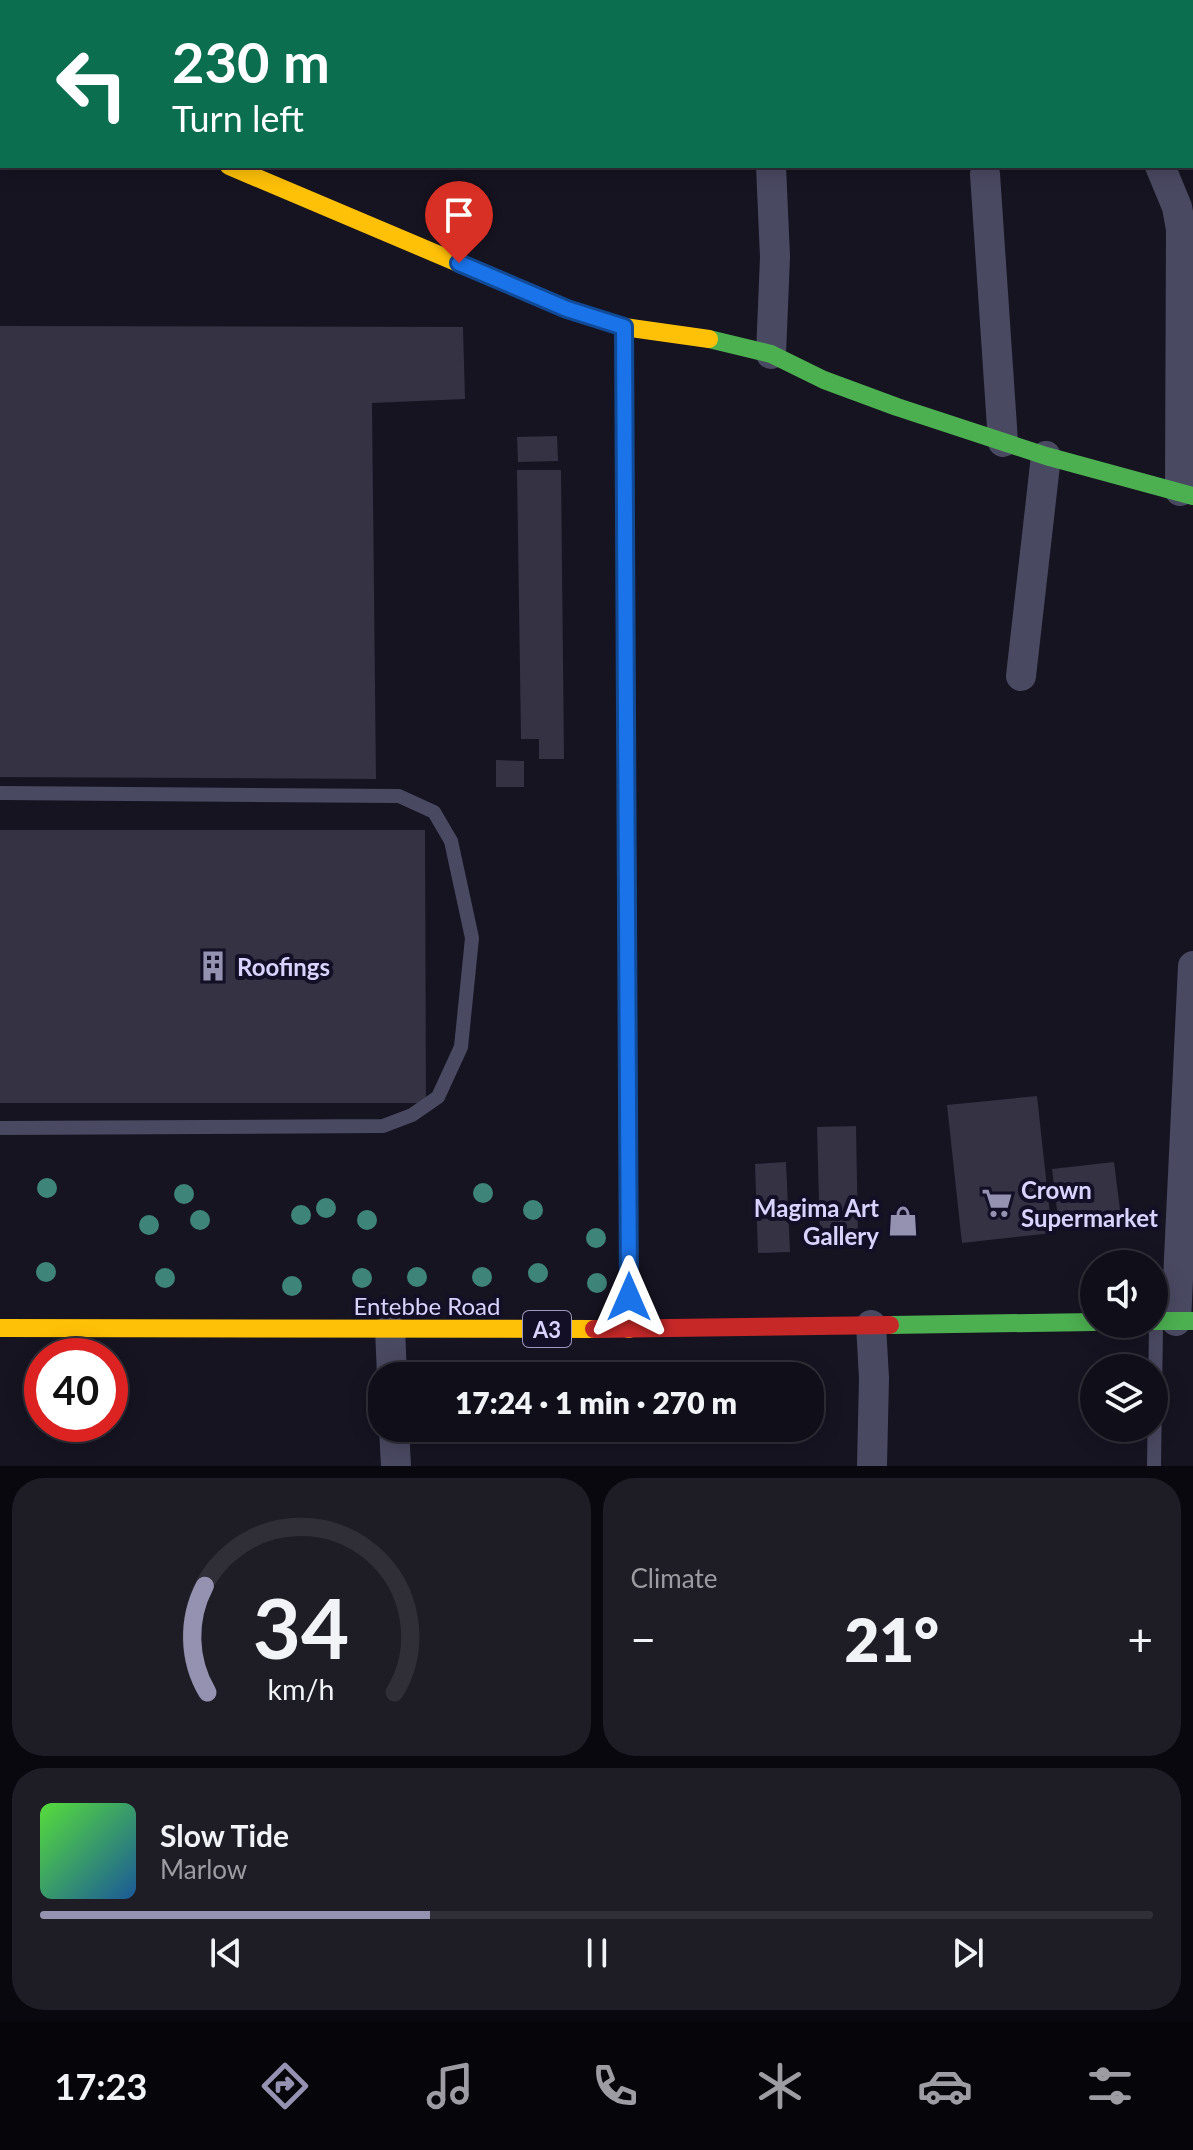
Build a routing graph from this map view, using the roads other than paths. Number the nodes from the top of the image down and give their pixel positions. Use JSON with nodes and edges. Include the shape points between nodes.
{"nodes":[{"id":1,"x":234,"y":168,"type":"edge"},
{"id":2,"x":771,"y":168,"type":"edge"},
{"id":3,"x":1161,"y":168,"type":"edge"},
{"id":4,"x":985,"y":174,"type":"dead end"},
{"id":5,"x":624,"y":327,"type":"junction"},
{"id":6,"x":771,"y":354,"type":"junction"},
{"id":7,"x":1003,"y":442,"type":"junction"},
{"id":8,"x":1046,"y":456,"type":"junction"},
{"id":9,"x":1187,"y":494,"type":"edge"},
{"id":10,"x":1021,"y":676,"type":"dead end"},
{"id":11,"x":0,"y":793,"type":"edge"},
{"id":12,"x":1193,"y":966,"type":"edge"},
{"id":13,"x":0,"y":1128,"type":"edge"},
{"id":14,"x":1170,"y":1321,"type":"edge"},
{"id":15,"x":1080,"y":1322,"type":"edge"},
{"id":16,"x":871,"y":1325,"type":"junction"},
{"id":17,"x":0,"y":1328,"type":"edge"},
{"id":18,"x":390,"y":1329,"type":"junction"},
{"id":19,"x":629,"y":1329,"type":"junction"},
{"id":20,"x":391,"y":1362,"type":"edge"},
{"id":21,"x":395,"y":1442,"type":"edge"},
{"id":22,"x":396,"y":1466,"type":"edge"},
{"id":23,"x":872,"y":1466,"type":"edge"},
{"id":24,"x":1154,"y":1466,"type":"edge"}],
"edges":[{"from":1,"to":5,"type":"street","via":[[567,309]]},
{"from":2,"to":6,"type":"street"},
{"from":3,"to":9,"type":"street","via":[[1181,229]]},
{"from":4,"to":7,"type":"street"},
{"from":5,"to":6,"type":"street"},
{"from":5,"to":19,"type":"street"},
{"from":6,"to":7,"type":"street","via":[[824,380]]},
{"from":7,"to":8,"type":"street"},
{"from":8,"to":9,"type":"street"},
{"from":8,"to":10,"type":"street"},
{"from":11,"to":13,"type":"lane","via":[[399,796],[434,812],[451,841],[472,938],[461,1047],[438,1097],[412,1115],[383,1126]]},
{"from":12,"to":14,"type":"street"},
{"from":14,"to":24,"type":"lane"},
{"from":15,"to":16,"type":"street","name":"Entebbe Road","number":"A3"},
{"from":16,"to":19,"type":"street","name":"Entebbe Road","number":"A3"},
{"from":16,"to":23,"type":"street"},
{"from":17,"to":18,"type":"street","name":"Entebbe Road","number":"A3"},
{"from":18,"to":19,"type":"street","name":"Entebbe Road","number":"A3"},
{"from":18,"to":20,"type":"street"},
{"from":21,"to":22,"type":"street"}]}
